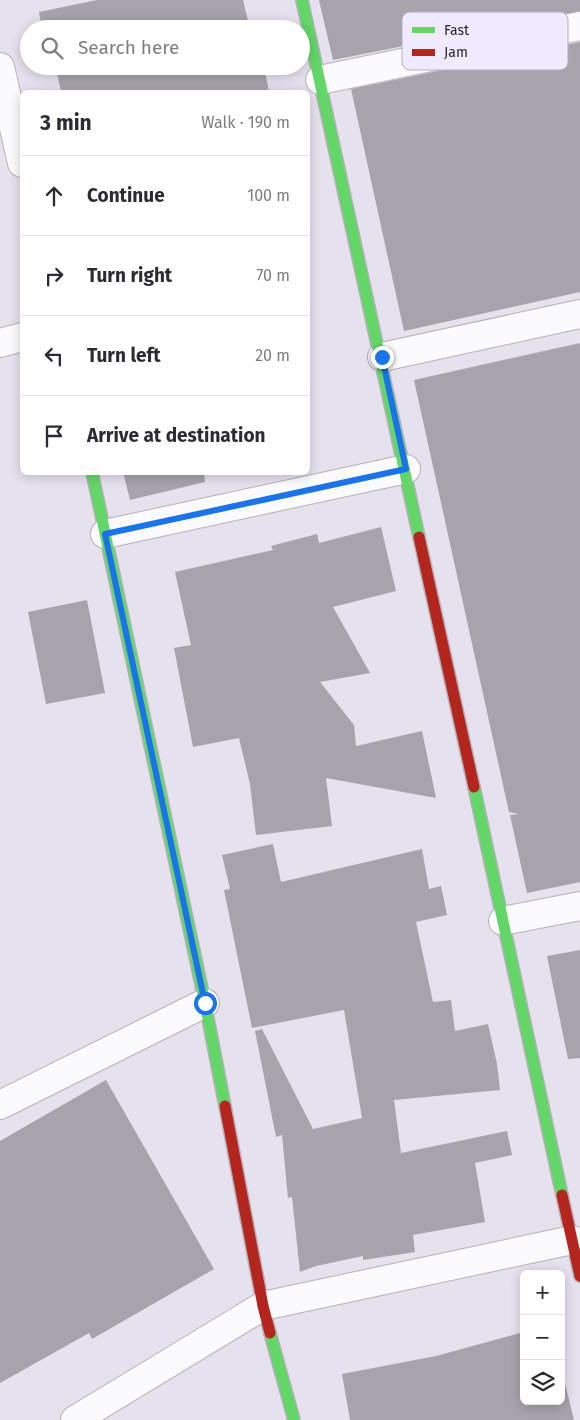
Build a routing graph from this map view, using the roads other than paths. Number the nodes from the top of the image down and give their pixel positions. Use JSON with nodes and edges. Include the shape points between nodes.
{"nodes":[{"id":1,"x":302,"y":0,"type":"edge"},
{"id":2,"x":306,"y":20,"type":"edge"},
{"id":3,"x":310,"y":36,"type":"edge"},
{"id":4,"x":402,"y":63,"type":"edge"},
{"id":5,"x":0,"y":67,"type":"edge"},
{"id":6,"x":320,"y":80,"type":"junction"},
{"id":7,"x":20,"y":154,"type":"edge"},
{"id":8,"x":580,"y":314,"type":"edge"},
{"id":9,"x":20,"y":338,"type":"edge"},
{"id":10,"x":0,"y":343,"type":"edge"},
{"id":11,"x":382,"y":357,"type":"junction"},
{"id":12,"x":406,"y":469,"type":"junction"},
{"id":13,"x":93,"y":475,"type":"edge"},
{"id":14,"x":105,"y":534,"type":"junction"},
{"id":15,"x":580,"y":906,"type":"edge"},
{"id":16,"x":503,"y":921,"type":"junction"},
{"id":17,"x":205,"y":1003,"type":"junction"},
{"id":18,"x":0,"y":1105,"type":"edge"},
{"id":19,"x":572,"y":1240,"type":"junction"},
{"id":20,"x":580,"y":1276,"type":"edge"},
{"id":21,"x":263,"y":1306,"type":"junction"},
{"id":22,"x":75,"y":1420,"type":"edge"},
{"id":23,"x":294,"y":1420,"type":"edge"}],
"edges":[{"from":1,"to":2,"type":"street"},
{"from":3,"to":6,"type":"street"},
{"from":4,"to":6,"type":"street"},
{"from":5,"to":7,"type":"street"},
{"from":6,"to":11,"type":"street"},
{"from":8,"to":11,"type":"street"},
{"from":9,"to":10,"type":"street"},
{"from":11,"to":12,"type":"street"},
{"from":12,"to":14,"type":"street"},
{"from":12,"to":16,"type":"street"},
{"from":13,"to":14,"type":"street"},
{"from":14,"to":17,"type":"street"},
{"from":15,"to":16,"type":"street"},
{"from":16,"to":19,"type":"street"},
{"from":17,"to":18,"type":"street"},
{"from":17,"to":21,"type":"street"},
{"from":19,"to":20,"type":"street"},
{"from":19,"to":21,"type":"street"},
{"from":21,"to":22,"type":"street"},
{"from":21,"to":23,"type":"street"}]}
